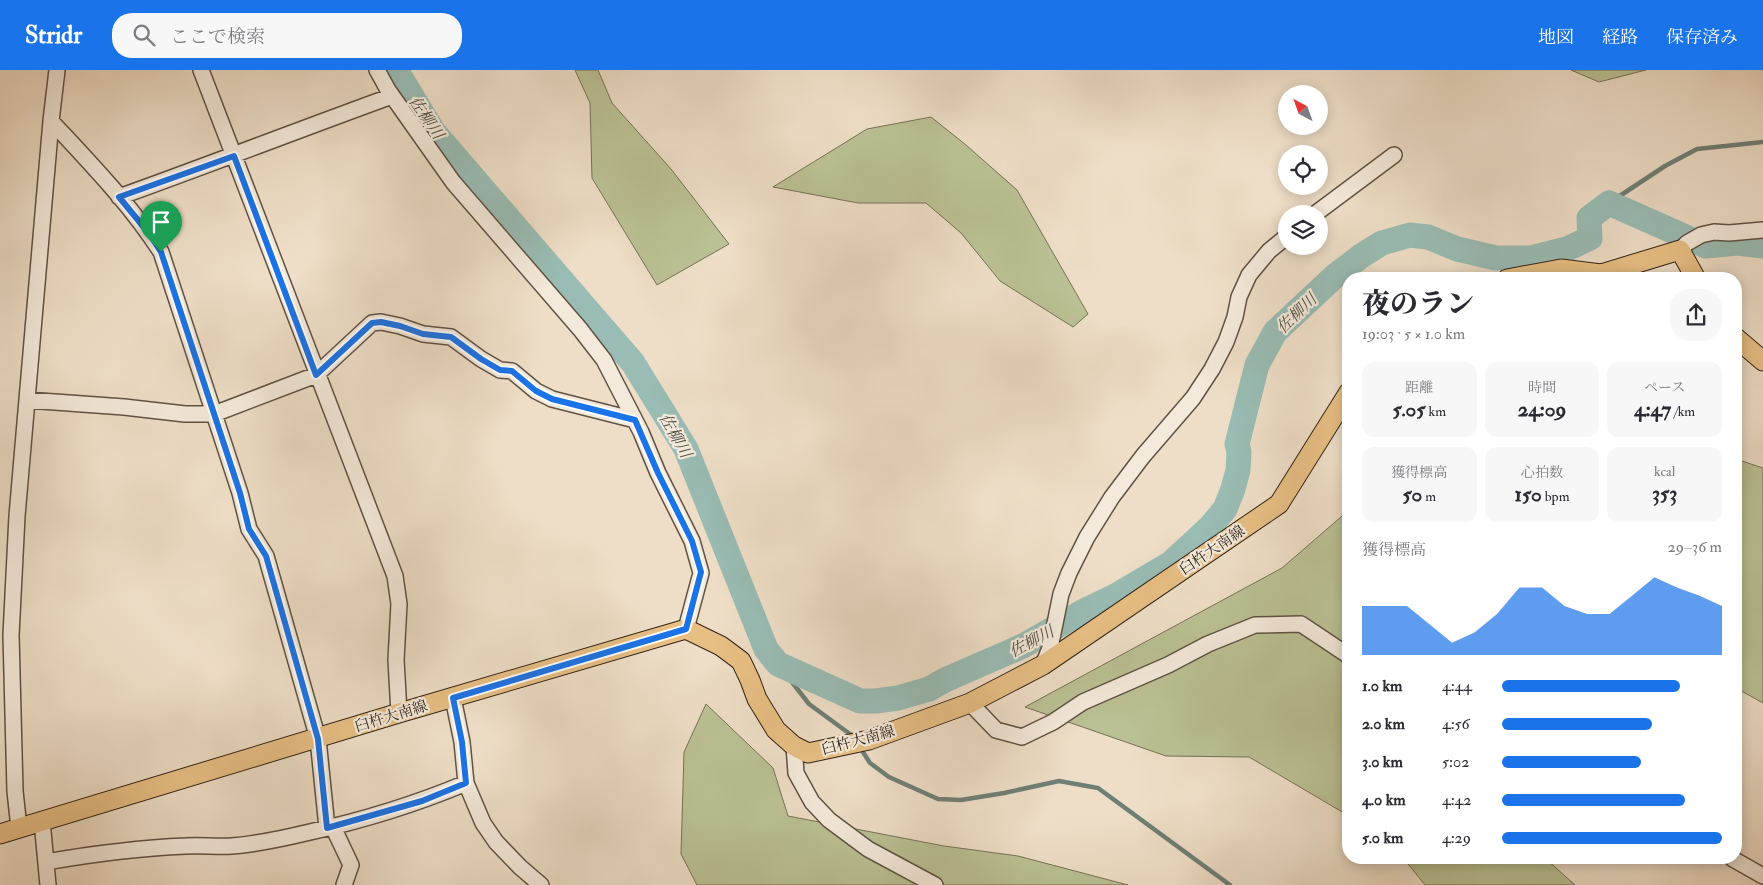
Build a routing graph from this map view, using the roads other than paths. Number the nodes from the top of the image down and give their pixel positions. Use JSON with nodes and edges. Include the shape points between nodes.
{"nodes":[{"id":1,"x":57,"y":70,"type":"edge"},
{"id":2,"x":201,"y":70,"type":"edge"},
{"id":3,"x":378,"y":70,"type":"edge"},
{"id":4,"x":392,"y":96,"type":"junction"},
{"id":5,"x":51,"y":122,"type":"junction"},
{"id":6,"x":1394,"y":155,"type":"dead end"},
{"id":7,"x":234,"y":156,"type":"junction"},
{"id":8,"x":119,"y":197,"type":"junction"},
{"id":9,"x":1327,"y":205,"type":"edge"},
{"id":10,"x":1763,"y":230,"type":"edge"},
{"id":11,"x":1278,"y":244,"type":"edge"},
{"id":12,"x":1680,"y":250,"type":"junction"},
{"id":13,"x":1545,"y":272,"type":"edge"},
{"id":14,"x":1586,"y":272,"type":"edge"},
{"id":15,"x":1608,"y":272,"type":"edge"},
{"id":16,"x":1692,"y":272,"type":"edge"},
{"id":17,"x":1742,"y":343,"type":"edge"},
{"id":18,"x":1763,"y":361,"type":"edge"},
{"id":19,"x":316,"y":375,"type":"junction"},
{"id":20,"x":27,"y":400,"type":"junction"},
{"id":21,"x":1342,"y":403,"type":"edge"},
{"id":22,"x":214,"y":414,"type":"junction"},
{"id":23,"x":635,"y":420,"type":"junction"},
{"id":24,"x":686,"y":629,"type":"junction"},
{"id":25,"x":1342,"y":651,"type":"edge"},
{"id":26,"x":1043,"y":665,"type":"junction"},
{"id":27,"x":453,"y":698,"type":"junction"},
{"id":28,"x":970,"y":703,"type":"junction"},
{"id":29,"x":399,"y":713,"type":"junction"},
{"id":30,"x":318,"y":739,"type":"junction"},
{"id":31,"x":794,"y":746,"type":"junction"},
{"id":32,"x":466,"y":783,"type":"junction"},
{"id":33,"x":42,"y":821,"type":"junction"},
{"id":34,"x":19,"y":828,"type":"junction"},
{"id":35,"x":330,"y":828,"type":"junction"},
{"id":36,"x":0,"y":834,"type":"edge"},
{"id":37,"x":46,"y":862,"type":"junction"},
{"id":38,"x":1742,"y":864,"type":"edge"},
{"id":39,"x":1763,"y":876,"type":"edge"},
{"id":40,"x":48,"y":885,"type":"edge"},
{"id":41,"x":344,"y":885,"type":"edge"},
{"id":42,"x":541,"y":885,"type":"edge"},
{"id":43,"x":935,"y":885,"type":"edge"}],
"edges":[{"from":1,"to":5,"type":"street"},
{"from":2,"to":7,"type":"street"},
{"from":3,"to":4,"type":"street"},
{"from":4,"to":7,"type":"street"},
{"from":4,"to":23,"type":"street","via":[[453,182],[604,360]]},
{"from":5,"to":8,"type":"street"},
{"from":5,"to":20,"type":"street"},
{"from":6,"to":9,"type":"street"},
{"from":7,"to":8,"type":"street"},
{"from":7,"to":19,"type":"street"},
{"from":8,"to":22,"type":"street","via":[[161,252]]},
{"from":10,"to":12,"type":"street","via":[[1701,234]]},
{"from":11,"to":26,"type":"street","via":[[1249,275],[1226,342],[1212,369],[1193,398],[1112,497],[1087,537],[1061,594],[1052,640]]},
{"from":12,"to":15,"type":"main road"},
{"from":12,"to":16,"type":"main road"},
{"from":13,"to":14,"type":"main road","via":[[1561,269]]},
{"from":17,"to":18,"type":"main road"},
{"from":19,"to":22,"type":"street"},
{"from":19,"to":23,"type":"street","via":[[372,323],[381,322],[423,334],[451,337],[481,359],[500,370],[512,371],[536,391],[552,399]]},
{"from":19,"to":29,"type":"street","via":[[394,576],[398,604],[396,660]]},
{"from":20,"to":22,"type":"street"},
{"from":20,"to":34,"type":"street","via":[[11,635]]},
{"from":21,"to":26,"type":"main road","name":"臼杵大南線","via":[[1279,504]]},
{"from":22,"to":30,"type":"street","via":[[249,529],[266,556]]},
{"from":23,"to":24,"type":"street","via":[[692,541],[701,572]]},
{"from":24,"to":27,"type":"main road","name":"臼杵大南線"},
{"from":24,"to":31,"type":"main road","name":"臼杵大南線","via":[[721,646],[741,662],[756,700],[776,730]]},
{"from":25,"to":28,"type":"street","via":[[1301,624],[1254,625],[1083,702],[1022,737],[996,730]]},
{"from":26,"to":28,"type":"main road","name":"臼杵大南線"},
{"from":27,"to":29,"type":"main road","name":"臼杵大南線"},
{"from":27,"to":32,"type":"street"},
{"from":28,"to":31,"type":"main road","name":"臼杵大南線","via":[[870,740],[808,753]]},
{"from":29,"to":30,"type":"main road","name":"臼杵大南線"},
{"from":30,"to":33,"type":"main road","name":"臼杵大南線"},
{"from":30,"to":35,"type":"street"},
{"from":31,"to":43,"type":"street","via":[[796,773],[812,802],[829,820],[868,849]]},
{"from":32,"to":35,"type":"street","via":[[422,801]]},
{"from":32,"to":42,"type":"street","via":[[483,823],[496,842]]},
{"from":33,"to":34,"type":"main road","name":"臼杵大南線"},
{"from":33,"to":37,"type":"street"},
{"from":34,"to":36,"type":"main road","name":"臼杵大南線"},
{"from":35,"to":37,"type":"street","via":[[231,846],[120,851]]},
{"from":35,"to":41,"type":"street","via":[[351,865]]},
{"from":37,"to":40,"type":"street"},
{"from":38,"to":39,"type":"street"}]}
